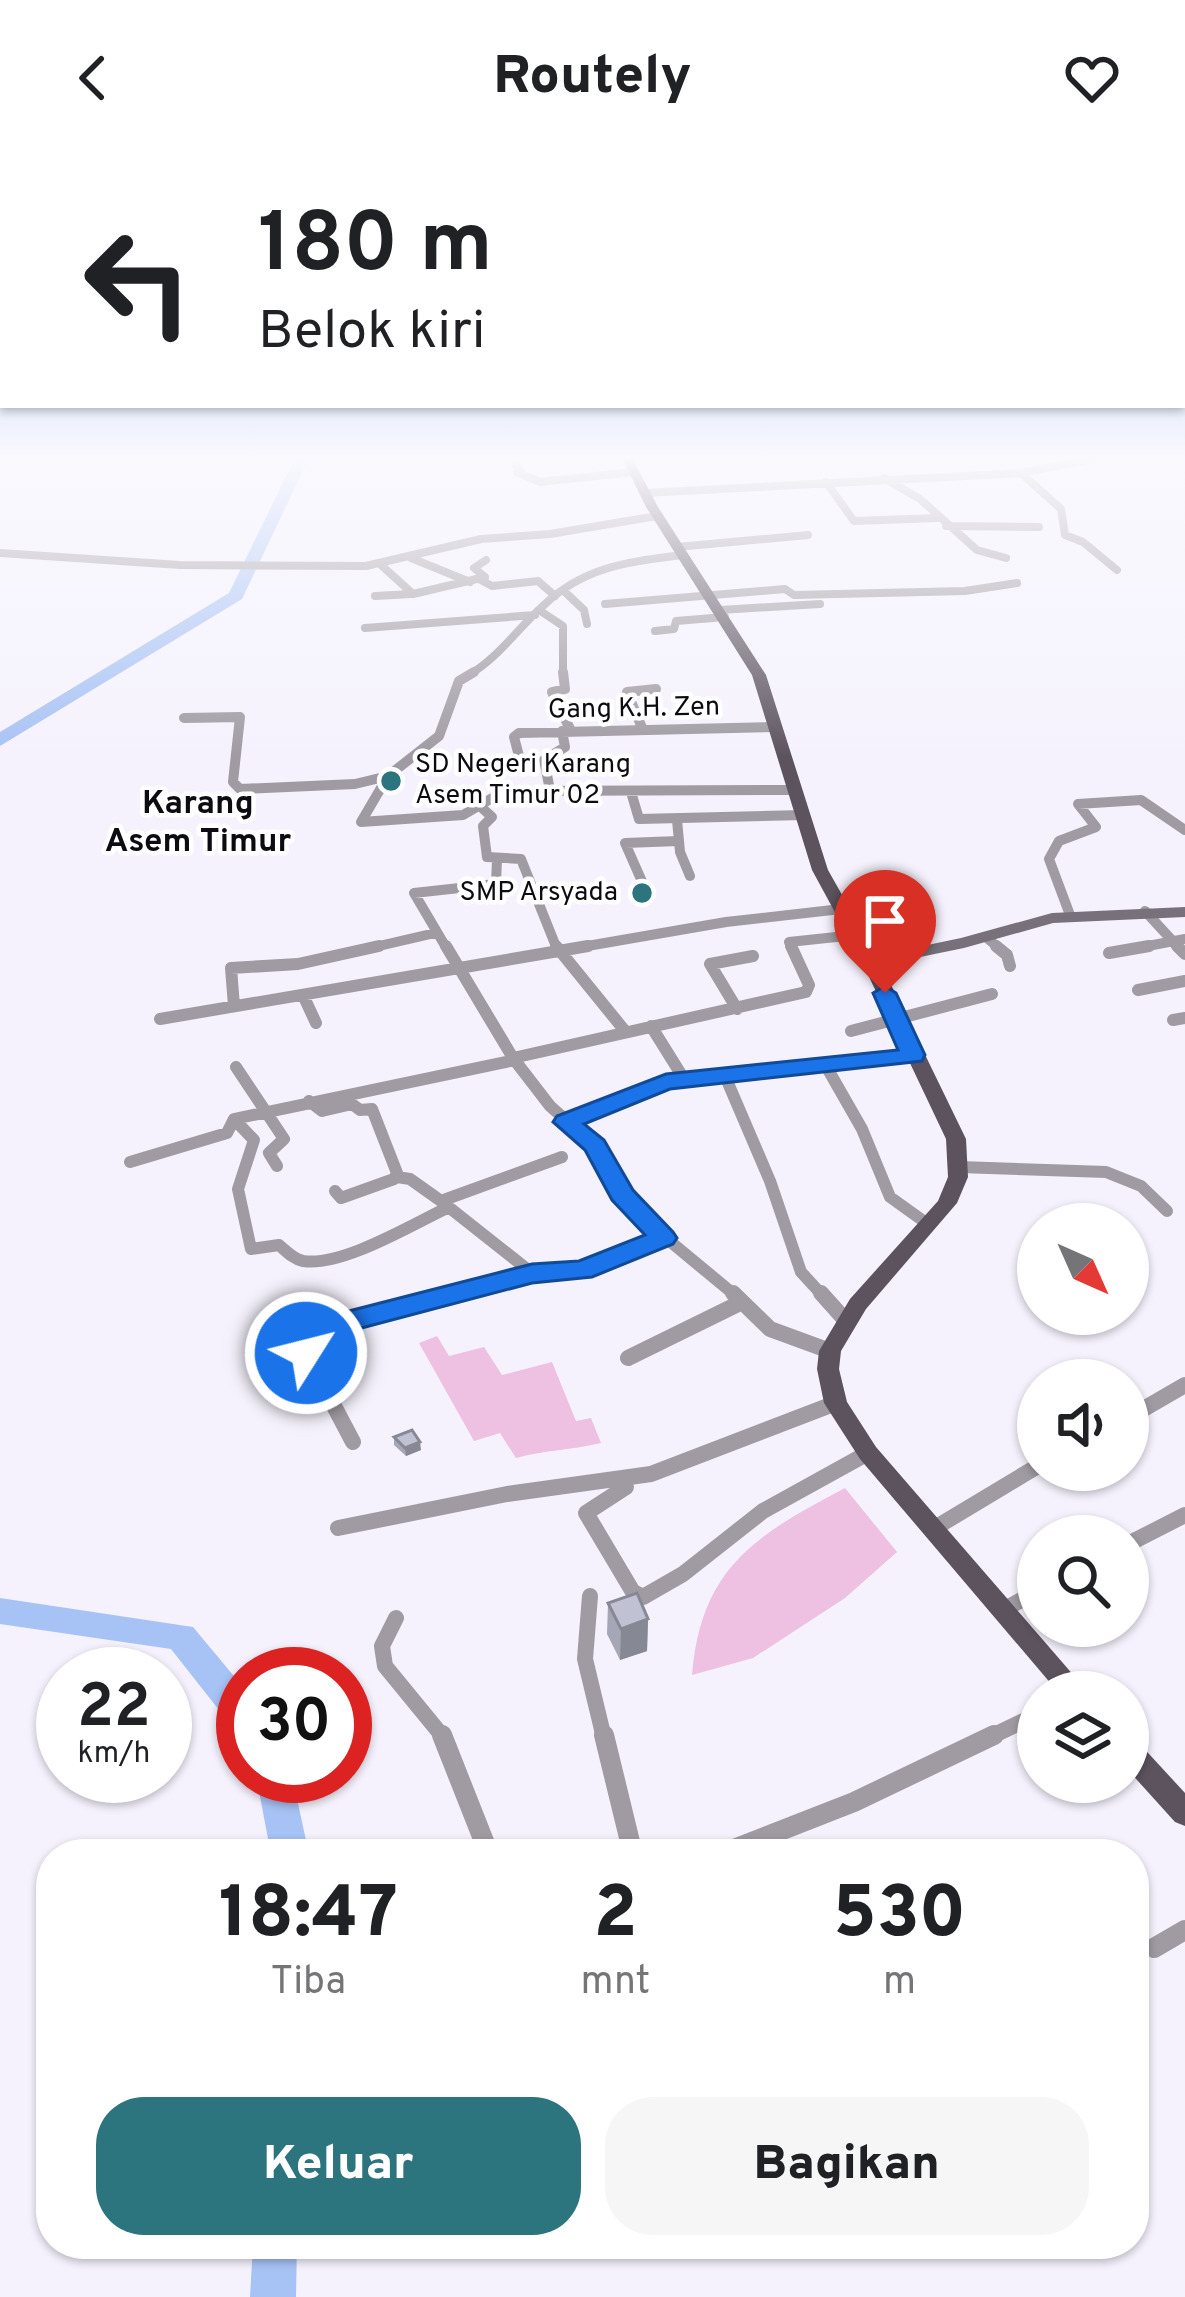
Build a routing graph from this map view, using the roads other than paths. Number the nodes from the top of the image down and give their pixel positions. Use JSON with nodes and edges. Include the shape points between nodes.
{"nodes":[{"id":1,"x":87,"y":558,"type":"edge"},
{"id":2,"x":411,"y":558,"type":"joint"},
{"id":3,"x":641,"y":558,"type":"edge"},
{"id":4,"x":684,"y":558,"type":"edge"},
{"id":5,"x":1102,"y":558,"type":"edge"},
{"id":6,"x":486,"y":560,"type":"dead end"},
{"id":7,"x":380,"y":565,"type":"junction"},
{"id":8,"x":1117,"y":570,"type":"dead end"},
{"id":9,"x":475,"y":581,"type":"junction"},
{"id":10,"x":1017,"y":583,"type":"dead end"},
{"id":11,"x":560,"y":594,"type":"junction"},
{"id":12,"x":375,"y":596,"type":"dead end"},
{"id":13,"x":407,"y":597,"type":"junction"},
{"id":14,"x":605,"y":604,"type":"dead end"},
{"id":15,"x":820,"y":604,"type":"dead end"},
{"id":16,"x":718,"y":608,"type":"junction"},
{"id":17,"x":537,"y":612,"type":"junction"},
{"id":18,"x":412,"y":614,"type":"dead end"},
{"id":19,"x":419,"y":624,"type":"junction"},
{"id":20,"x":587,"y":624,"type":"dead end"},
{"id":21,"x":365,"y":628,"type":"dead end"},
{"id":22,"x":655,"y":631,"type":"dead end"},
{"id":23,"x":656,"y":689,"type":"dead end"},
{"id":24,"x":184,"y":718,"type":"dead end"},
{"id":25,"x":776,"y":727,"type":"junction"},
{"id":26,"x":644,"y":730,"type":"junction"},
{"id":27,"x":567,"y":731,"type":"junction"},
{"id":28,"x":519,"y":756,"type":"dead end"},
{"id":29,"x":388,"y":776,"type":"junction"},
{"id":30,"x":550,"y":790,"type":"junction"},
{"id":31,"x":795,"y":790,"type":"junction"},
{"id":32,"x":631,"y":792,"type":"junction"},
{"id":33,"x":482,"y":808,"type":"junction"},
{"id":34,"x":803,"y":815,"type":"junction"},
{"id":35,"x":677,"y":820,"type":"junction"},
{"id":36,"x":1182,"y":826,"type":"edge"},
{"id":37,"x":679,"y":841,"type":"junction"},
{"id":38,"x":497,"y":859,"type":"junction"},
{"id":39,"x":690,"y":876,"type":"dead end"},
{"id":40,"x":644,"y":886,"type":"dead end"},
{"id":41,"x":842,"y":909,"type":"junction"},
{"id":42,"x":1145,"y":911,"type":"junction"},
{"id":43,"x":1185,"y":911,"type":"edge"},
{"id":44,"x":1070,"y":915,"type":"junction"},
{"id":45,"x":650,"y":916,"type":"dead end"},
{"id":46,"x":435,"y":933,"type":"junction"},
{"id":47,"x":660,"y":933,"type":"junction"},
{"id":48,"x":855,"y":935,"type":"junction"},
{"id":49,"x":987,"y":938,"type":"junction"},
{"id":50,"x":1179,"y":940,"type":"edge"},
{"id":51,"x":558,"y":951,"type":"junction"},
{"id":52,"x":1109,"y":952,"type":"dead end"},
{"id":53,"x":1185,"y":954,"type":"edge"},
{"id":54,"x":753,"y":956,"type":"dead end"},
{"id":55,"x":871,"y":962,"type":"junction"},
{"id":56,"x":1010,"y":966,"type":"dead end"},
{"id":57,"x":458,"y":970,"type":"junction"},
{"id":58,"x":1185,"y":981,"type":"edge"},
{"id":59,"x":1138,"y":990,"type":"dead end"},
{"id":60,"x":992,"y":994,"type":"dead end"},
{"id":61,"x":303,"y":995,"type":"junction"},
{"id":62,"x":234,"y":1006,"type":"junction"},
{"id":63,"x":737,"y":1009,"type":"junction"},
{"id":64,"x":160,"y":1019,"type":"dead end"},
{"id":65,"x":316,"y":1023,"type":"dead end"},
{"id":66,"x":898,"y":1024,"type":"junction"},
{"id":67,"x":651,"y":1026,"type":"junction"},
{"id":68,"x":625,"y":1031,"type":"junction"},
{"id":69,"x":851,"y":1031,"type":"dead end"},
{"id":70,"x":913,"y":1055,"type":"junction"},
{"id":71,"x":514,"y":1059,"type":"junction"},
{"id":72,"x":826,"y":1066,"type":"junction"},
{"id":73,"x":236,"y":1067,"type":"dead end"},
{"id":74,"x":725,"y":1076,"type":"junction"},
{"id":75,"x":684,"y":1079,"type":"junction"},
{"id":76,"x":309,"y":1101,"type":"junction"},
{"id":77,"x":263,"y":1112,"type":"junction"},
{"id":78,"x":234,"y":1119,"type":"junction"},
{"id":79,"x":566,"y":1122,"type":"junction"},
{"id":80,"x":562,"y":1157,"type":"dead end"},
{"id":81,"x":130,"y":1162,"type":"dead end"},
{"id":82,"x":277,"y":1166,"type":"dead end"},
{"id":83,"x":959,"y":1167,"type":"junction"},
{"id":84,"x":397,"y":1178,"type":"junction"},
{"id":85,"x":334,"y":1191,"type":"dead end"},
{"id":86,"x":444,"y":1204,"type":"junction"},
{"id":87,"x":1167,"y":1211,"type":"dead end"},
{"id":88,"x":929,"y":1225,"type":"junction"},
{"id":89,"x":663,"y":1238,"type":"junction"},
{"id":90,"x":532,"y":1273,"type":"junction"},
{"id":91,"x":740,"y":1303,"type":"junction"},
{"id":92,"x":847,"y":1321,"type":"junction"},
{"id":93,"x":830,"y":1351,"type":"junction"},
{"id":94,"x":628,"y":1358,"type":"dead end"},
{"id":95,"x":1185,"y":1384,"type":"edge"},
{"id":96,"x":836,"y":1403,"type":"junction"},
{"id":97,"x":1149,"y":1405,"type":"edge"},
{"id":98,"x":352,"y":1442,"type":"dead end"},
{"id":99,"x":868,"y":1453,"type":"junction"},
{"id":100,"x":1017,"y":1479,"type":"edge"},
{"id":101,"x":619,"y":1480,"type":"junction"},
{"id":102,"x":1185,"y":1515,"type":"edge"},
{"id":103,"x":338,"y":1528,"type":"dead end"},
{"id":104,"x":934,"y":1529,"type":"junction"},
{"id":105,"x":1149,"y":1533,"type":"edge"},
{"id":106,"x":590,"y":1596,"type":"dead end"},
{"id":107,"x":1017,"y":1603,"type":"edge"},
{"id":108,"x":1003,"y":1610,"type":"junction"},
{"id":109,"x":396,"y":1618,"type":"dead end"},
{"id":110,"x":1056,"y":1671,"type":"edge"},
{"id":111,"x":1017,"y":1724,"type":"edge"},
{"id":112,"x":1149,"y":1774,"type":"edge"},
{"id":113,"x":1185,"y":1813,"type":"edge"},
{"id":114,"x":483,"y":1839,"type":"edge"},
{"id":115,"x":628,"y":1839,"type":"edge"},
{"id":116,"x":759,"y":1839,"type":"edge"},
{"id":117,"x":1185,"y":1930,"type":"edge"},
{"id":118,"x":1154,"y":1948,"type":"dead end"}],
"edges":[{"from":1,"to":7,"type":"street"},
{"from":2,"to":7,"type":"street"},
{"from":2,"to":9,"type":"street"},
{"from":3,"to":11,"type":"street","via":[[608,564]]},
{"from":4,"to":16,"type":"main road"},
{"from":5,"to":8,"type":"street"},
{"from":6,"to":9,"type":"street","via":[[474,568],[486,576]]},
{"from":7,"to":13,"type":"street"},
{"from":9,"to":11,"type":"street","via":[[538,581]]},
{"from":9,"to":13,"type":"street"},
{"from":10,"to":16,"type":"street","via":[[965,591],[785,590]]},
{"from":11,"to":17,"type":"street"},
{"from":11,"to":20,"type":"street","via":[[584,610]]},
{"from":12,"to":13,"type":"street"},
{"from":14,"to":16,"type":"street"},
{"from":15,"to":16,"type":"street"},
{"from":16,"to":22,"type":"street"},
{"from":16,"to":25,"type":"main road","via":[[759,675]]},
{"from":17,"to":19,"type":"street"},
{"from":17,"to":27,"type":"street","via":[[563,626],[566,689],[552,692]]},
{"from":17,"to":29,"type":"street","via":[[495,659],[459,681],[439,736]]},
{"from":18,"to":19,"type":"street"},
{"from":19,"to":21,"type":"street"},
{"from":23,"to":26,"type":"street","via":[[627,692]]},
{"from":24,"to":29,"type":"street","via":[[240,717],[233,784],[242,790]]},
{"from":25,"to":26,"type":"street","name":"Gang K.H. Zen"},
{"from":25,"to":31,"type":"main road"},
{"from":26,"to":27,"type":"street","name":"Gang K.H. Zen"},
{"from":27,"to":28,"type":"street","name":"Gang K.H. Zen","via":[[516,734]]},
{"from":27,"to":30,"type":"street","via":[[565,747],[544,760]]},
{"from":29,"to":33,"type":"street","via":[[361,822]]},
{"from":30,"to":32,"type":"street"},
{"from":30,"to":33,"type":"street","via":[[502,793]]},
{"from":31,"to":32,"type":"street"},
{"from":31,"to":34,"type":"main road"},
{"from":32,"to":35,"type":"street","via":[[639,819]]},
{"from":33,"to":38,"type":"street","via":[[491,817],[484,849]]},
{"from":34,"to":35,"type":"street"},
{"from":34,"to":41,"type":"main road"},
{"from":35,"to":37,"type":"street"},
{"from":36,"to":44,"type":"street","via":[[1141,800],[1078,804],[1096,828],[1068,835],[1049,859]]},
{"from":37,"to":39,"type":"street"},
{"from":37,"to":40,"type":"street","via":[[625,843]]},
{"from":38,"to":46,"type":"street","via":[[496,884],[414,893]]},
{"from":38,"to":51,"type":"street","via":[[521,859]]},
{"from":41,"to":47,"type":"street"},
{"from":41,"to":48,"type":"main road"},
{"from":42,"to":43,"type":"street"},
{"from":42,"to":44,"type":"street"},
{"from":42,"to":50,"type":"street"},
{"from":44,"to":49,"type":"street"},
{"from":45,"to":47,"type":"street"},
{"from":46,"to":57,"type":"street"},
{"from":46,"to":62,"type":"street","via":[[298,964],[231,968]]},
{"from":47,"to":51,"type":"street"},
{"from":48,"to":55,"type":"main road"},
{"from":48,"to":63,"type":"street","via":[[792,939],[810,989]]},
{"from":49,"to":55,"type":"street"},
{"from":49,"to":56,"type":"street"},
{"from":50,"to":52,"type":"street"},
{"from":50,"to":53,"type":"street"},
{"from":51,"to":57,"type":"street"},
{"from":51,"to":68,"type":"street"},
{"from":54,"to":63,"type":"street","via":[[710,964]]},
{"from":55,"to":66,"type":"main road"},
{"from":57,"to":61,"type":"street"},
{"from":57,"to":71,"type":"street"},
{"from":58,"to":59,"type":"street"},
{"from":60,"to":66,"type":"street"},
{"from":61,"to":62,"type":"street"},
{"from":61,"to":65,"type":"street"},
{"from":62,"to":64,"type":"street"},
{"from":63,"to":67,"type":"street"},
{"from":66,"to":69,"type":"street"},
{"from":66,"to":70,"type":"main road"},
{"from":67,"to":68,"type":"street"},
{"from":67,"to":75,"type":"street"},
{"from":68,"to":71,"type":"street"},
{"from":70,"to":72,"type":"street"},
{"from":70,"to":83,"type":"main road","via":[[951,1125]]},
{"from":71,"to":76,"type":"street"},
{"from":71,"to":79,"type":"street"},
{"from":72,"to":74,"type":"street"},
{"from":72,"to":88,"type":"street","via":[[890,1197]]},
{"from":73,"to":77,"type":"street"},
{"from":74,"to":75,"type":"street"},
{"from":74,"to":92,"type":"street","via":[[801,1272]]},
{"from":75,"to":79,"type":"street"},
{"from":76,"to":77,"type":"street"},
{"from":76,"to":84,"type":"street","via":[[319,1111],[372,1109]]},
{"from":77,"to":78,"type":"street"},
{"from":77,"to":82,"type":"street","via":[[284,1139],[269,1153]]},
{"from":78,"to":81,"type":"street","via":[[226,1133]]},
{"from":78,"to":86,"type":"street","via":[[254,1140],[238,1189],[251,1249],[279,1245],[307,1262],[335,1256]]},
{"from":79,"to":89,"type":"street","via":[[595,1146],[622,1194]]},
{"from":80,"to":86,"type":"street"},
{"from":83,"to":87,"type":"street","via":[[1106,1172],[1141,1186]]},
{"from":83,"to":88,"type":"main road"},
{"from":84,"to":85,"type":"street","via":[[341,1198]]},
{"from":84,"to":86,"type":"street"},
{"from":86,"to":90,"type":"street"},
{"from":88,"to":92,"type":"main road"},
{"from":89,"to":90,"type":"street","via":[[597,1266]]},
{"from":89,"to":91,"type":"street"},
{"from":90,"to":98,"type":"street","via":[[313,1336],[306,1353]]},
{"from":91,"to":93,"type":"street","via":[[782,1336]]},
{"from":91,"to":94,"type":"street"},
{"from":92,"to":93,"type":"main road"},
{"from":93,"to":96,"type":"main road"},
{"from":95,"to":97,"type":"street"},
{"from":96,"to":99,"type":"main road"},
{"from":96,"to":101,"type":"street"},
{"from":99,"to":101,"type":"street","via":[[763,1510],[643,1597],[586,1513],[621,1493]]},
{"from":99,"to":104,"type":"main road"},
{"from":100,"to":104,"type":"street"},
{"from":101,"to":103,"type":"street"},
{"from":102,"to":105,"type":"street"},
{"from":104,"to":108,"type":"main road"},
{"from":106,"to":115,"type":"street","via":[[585,1659]]},
{"from":107,"to":108,"type":"street"},
{"from":108,"to":110,"type":"main road"},
{"from":109,"to":114,"type":"street","via":[[382,1646],[385,1666],[444,1737]]},
{"from":111,"to":116,"type":"street"},
{"from":112,"to":113,"type":"main road"},
{"from":117,"to":118,"type":"street"}]}
